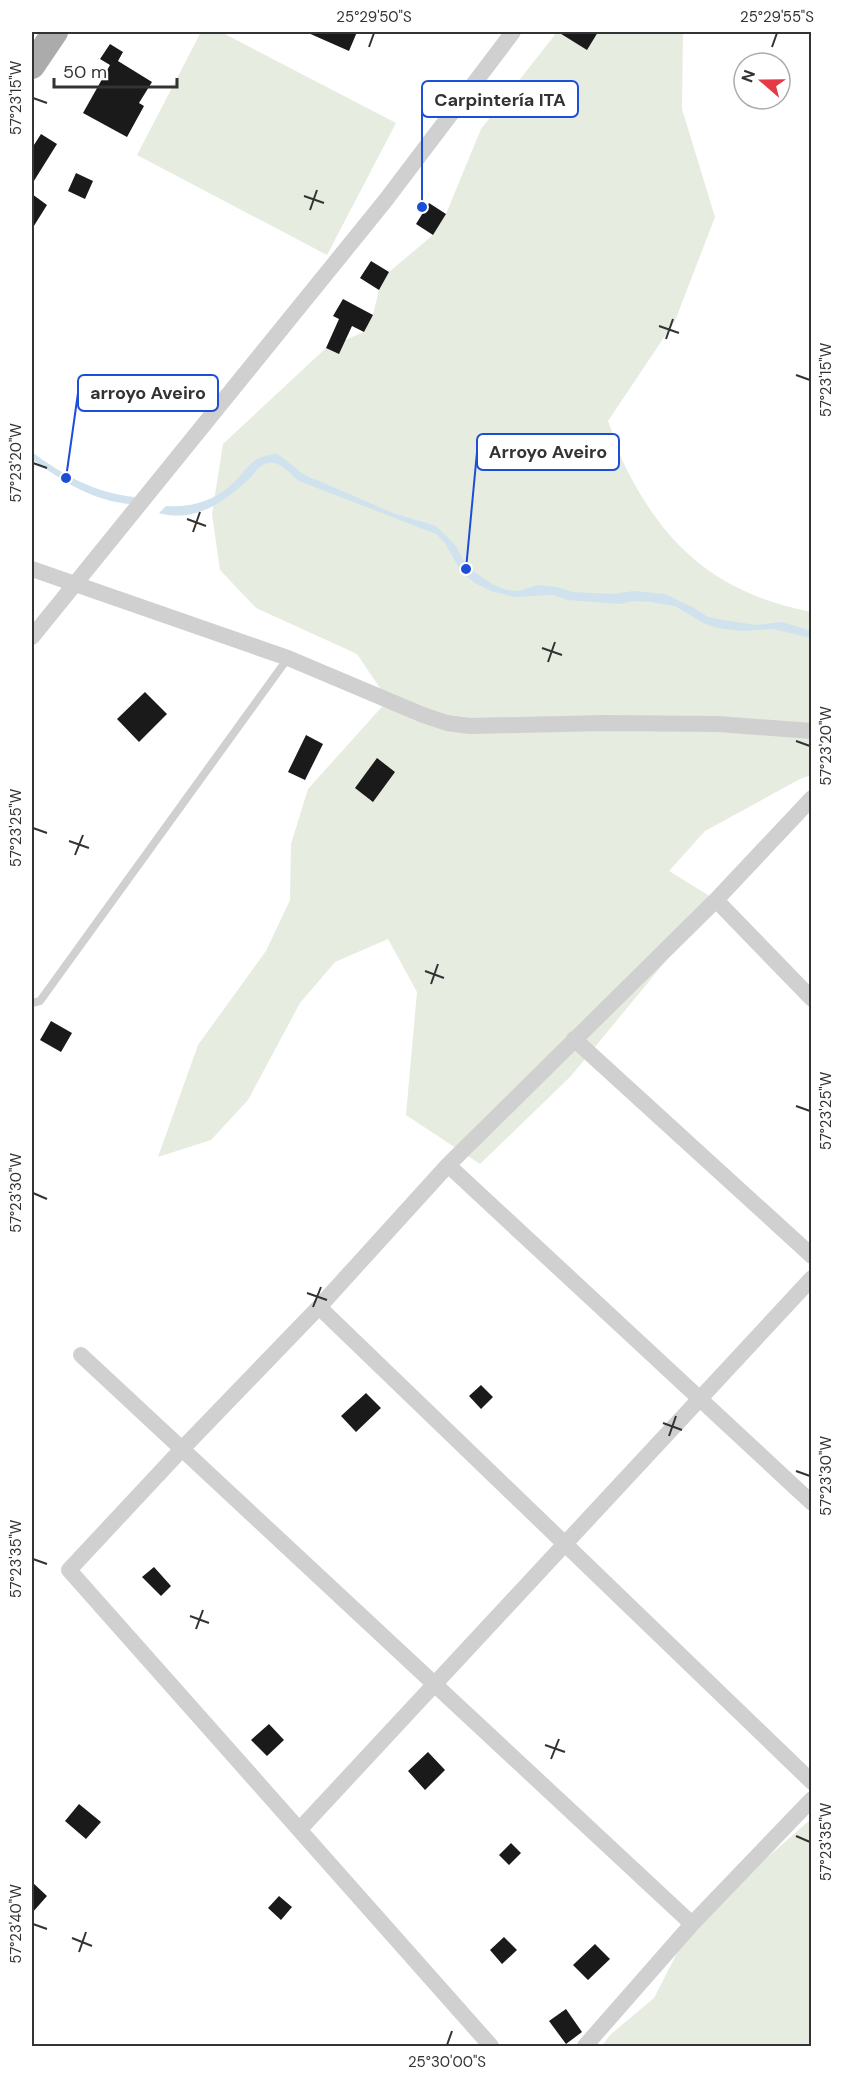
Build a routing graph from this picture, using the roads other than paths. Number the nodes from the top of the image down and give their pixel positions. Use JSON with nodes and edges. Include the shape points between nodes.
{"nodes":[{"id":1,"x":55,"y":32,"type":"edge"},
{"id":2,"x":513,"y":32,"type":"edge"},
{"id":3,"x":32,"y":66,"type":"edge"},
{"id":4,"x":32,"y":569,"type":"edge"},
{"id":5,"x":75,"y":584,"type":"junction"},
{"id":6,"x":32,"y":637,"type":"edge"},
{"id":7,"x":288,"y":658,"type":"junction"},
{"id":8,"x":812,"y":731,"type":"edge"},
{"id":9,"x":812,"y":798,"type":"edge"},
{"id":10,"x":716,"y":900,"type":"junction"},
{"id":11,"x":811,"y":996,"type":"edge"},
{"id":12,"x":32,"y":1003,"type":"edge"},
{"id":13,"x":574,"y":1039,"type":"junction"},
{"id":14,"x":448,"y":1165,"type":"junction"},
{"id":15,"x":812,"y":1256,"type":"edge"},
{"id":16,"x":812,"y":1278,"type":"edge"},
{"id":17,"x":319,"y":1307,"type":"junction"},
{"id":18,"x":81,"y":1354,"type":"dead end"},
{"id":19,"x":699,"y":1398,"type":"junction"},
{"id":20,"x":182,"y":1449,"type":"junction"},
{"id":21,"x":812,"y":1503,"type":"edge"},
{"id":22,"x":565,"y":1544,"type":"junction"},
{"id":23,"x":434,"y":1684,"type":"junction"},
{"id":24,"x":812,"y":1782,"type":"edge"},
{"id":25,"x":812,"y":1799,"type":"edge"},
{"id":26,"x":300,"y":1829,"type":"junction"},
{"id":27,"x":692,"y":1924,"type":"junction"},
{"id":28,"x":492,"y":2046,"type":"edge"},
{"id":29,"x":585,"y":2046,"type":"edge"}],
"edges":[{"from":1,"to":3,"type":"main road"},
{"from":2,"to":5,"type":"street","via":[[385,201]]},
{"from":4,"to":5,"type":"street"},
{"from":5,"to":6,"type":"street"},
{"from":5,"to":7,"type":"street"},
{"from":7,"to":8,"type":"street","via":[[447,723],[718,724]]},
{"from":7,"to":12,"type":"lane","via":[[40,1001]]},
{"from":9,"to":10,"type":"street"},
{"from":10,"to":11,"type":"street"},
{"from":10,"to":13,"type":"street"},
{"from":13,"to":14,"type":"street"},
{"from":13,"to":15,"type":"street"},
{"from":14,"to":17,"type":"street"},
{"from":14,"to":19,"type":"street"},
{"from":16,"to":19,"type":"street"},
{"from":17,"to":20,"type":"street"},
{"from":17,"to":22,"type":"street"},
{"from":18,"to":20,"type":"street"},
{"from":19,"to":21,"type":"street"},
{"from":19,"to":22,"type":"street"},
{"from":20,"to":23,"type":"street"},
{"from":20,"to":26,"type":"street","via":[[69,1570]]},
{"from":22,"to":23,"type":"street"},
{"from":22,"to":24,"type":"street"},
{"from":23,"to":26,"type":"street"},
{"from":23,"to":27,"type":"street"},
{"from":25,"to":27,"type":"street"},
{"from":26,"to":28,"type":"street"},
{"from":27,"to":29,"type":"street"}]}
